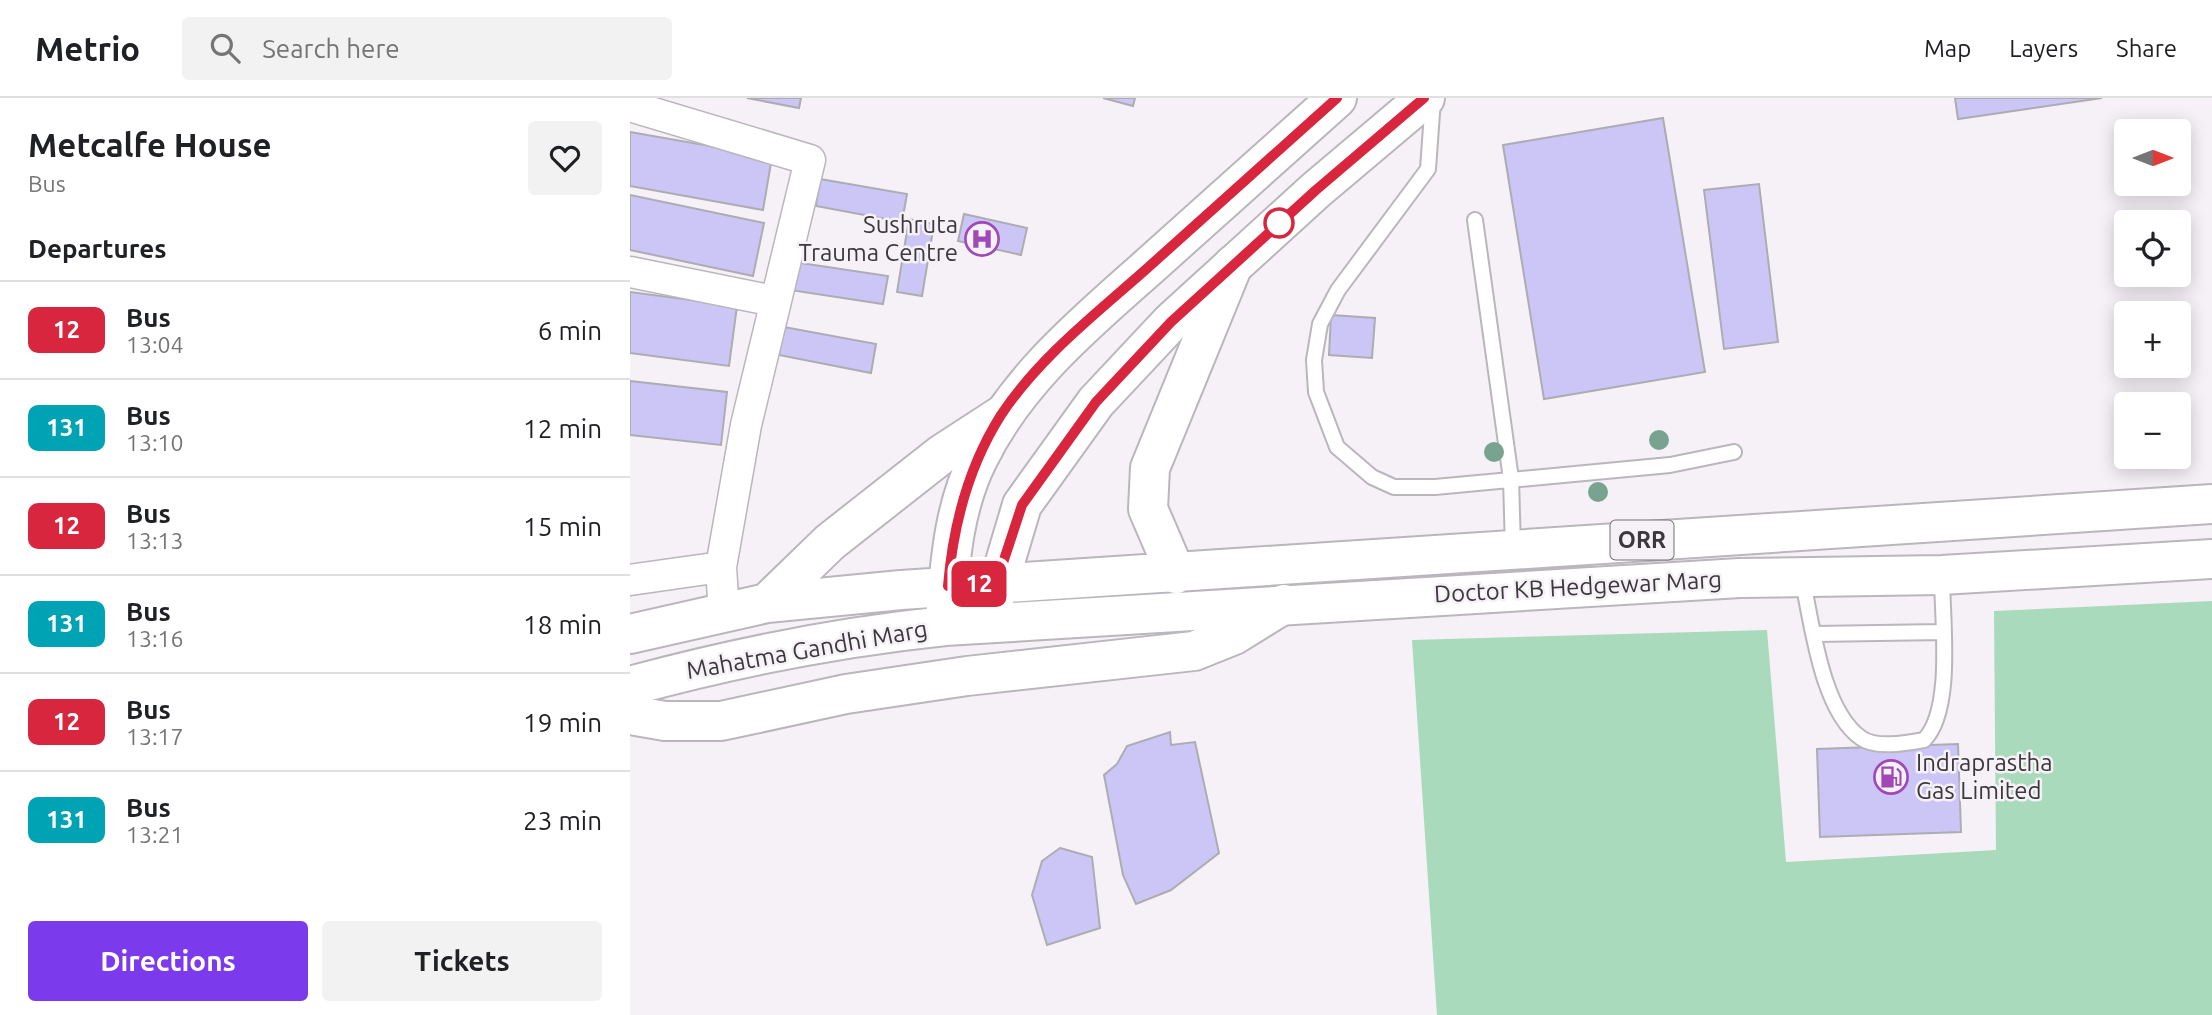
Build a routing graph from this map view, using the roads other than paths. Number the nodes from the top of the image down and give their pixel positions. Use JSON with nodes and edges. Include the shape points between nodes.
{"nodes":[{"id":1,"x":1337,"y":98,"type":"edge"},
{"id":2,"x":1424,"y":98,"type":"edge"},
{"id":3,"x":1433,"y":98,"type":"edge"},
{"id":4,"x":630,"y":106,"type":"edge"},
{"id":5,"x":1475,"y":220,"type":"dead end"},
{"id":6,"x":1233,"y":265,"type":"junction"},
{"id":7,"x":630,"y":272,"type":"edge"},
{"id":8,"x":774,"y":301,"type":"junction"},
{"id":9,"x":1002,"y":415,"type":"junction"},
{"id":10,"x":1734,"y":452,"type":"dead end"},
{"id":11,"x":1511,"y":479,"type":"junction"},
{"id":12,"x":2212,"y":504,"type":"edge"},
{"id":13,"x":1513,"y":549,"type":"junction"},
{"id":14,"x":2212,"y":559,"type":"edge"},
{"id":15,"x":721,"y":567,"type":"junction"},
{"id":16,"x":1176,"y":574,"type":"junction"},
{"id":17,"x":1942,"y":575,"type":"junction"},
{"id":18,"x":1802,"y":577,"type":"junction"},
{"id":19,"x":630,"y":580,"type":"edge"},
{"id":20,"x":996,"y":584,"type":"junction"},
{"id":21,"x":948,"y":586,"type":"junction"},
{"id":22,"x":767,"y":603,"type":"junction"},
{"id":23,"x":1284,"y":604,"type":"junction"},
{"id":24,"x":724,"y":612,"type":"junction"},
{"id":25,"x":987,"y":623,"type":"junction"},
{"id":26,"x":944,"y":626,"type":"junction"},
{"id":27,"x":1942,"y":632,"type":"junction"},
{"id":28,"x":630,"y":634,"type":"edge"},
{"id":29,"x":1815,"y":634,"type":"junction"},
{"id":30,"x":630,"y":686,"type":"edge"},
{"id":31,"x":630,"y":715,"type":"edge"}],
"edges":[{"from":1,"to":9,"type":"main road","name":"Mahatma Gandhi Marg","via":[[1052,353]]},
{"from":2,"to":6,"type":"main road"},
{"from":3,"to":11,"type":"lane","via":[[1428,169],[1338,290],[1320,324],[1314,360],[1316,391],[1338,447],[1371,477],[1394,487]]},
{"from":4,"to":8,"type":"street","via":[[810,160]]},
{"from":5,"to":11,"type":"lane"},
{"from":6,"to":16,"type":"main road","via":[[1150,468],[1148,509]]},
{"from":6,"to":20,"type":"main road","via":[[1171,322],[1096,402],[1022,505]]},
{"from":7,"to":8,"type":"street"},
{"from":8,"to":15,"type":"street"},
{"from":9,"to":21,"type":"main road","name":"Mahatma Gandhi Marg","via":[[977,461],[961,505]]},
{"from":9,"to":22,"type":"main road","via":[[942,454],[830,542]]},
{"from":10,"to":11,"type":"lane","via":[[1670,465]]},
{"from":11,"to":13,"type":"lane"},
{"from":12,"to":13,"type":"main road","name":"Doctor KB Hedgewar Marg","number":"ORR"},
{"from":13,"to":16,"type":"main road","name":"Doctor KB Hedgewar Marg","number":"ORR"},
{"from":14,"to":17,"type":"main road","name":"Doctor KB Hedgewar Marg","number":"ORR"},
{"from":15,"to":19,"type":"street"},
{"from":15,"to":24,"type":"street"},
{"from":16,"to":20,"type":"main road","name":"Doctor KB Hedgewar Marg","number":"ORR"},
{"from":17,"to":18,"type":"main road","name":"Doctor KB Hedgewar Marg","number":"ORR"},
{"from":17,"to":27,"type":"lane"},
{"from":18,"to":23,"type":"main road","name":"Doctor KB Hedgewar Marg","number":"ORR"},
{"from":18,"to":29,"type":"lane"},
{"from":20,"to":21,"type":"main road","name":"Mahatma Gandhi Marg"},
{"from":20,"to":25,"type":"main road"},
{"from":21,"to":22,"type":"main road","name":"Mahatma Gandhi Marg"},
{"from":21,"to":26,"type":"main road","name":"Mahatma Gandhi Marg"},
{"from":22,"to":24,"type":"main road","name":"Mahatma Gandhi Marg"},
{"from":23,"to":25,"type":"main road","name":"Doctor KB Hedgewar Marg","number":"ORR"},
{"from":23,"to":31,"type":"main road","via":[[1234,635],[1194,651],[967,676],[846,694],[721,720]]},
{"from":24,"to":28,"type":"main road","name":"Mahatma Gandhi Marg"},
{"from":25,"to":26,"type":"main road","name":"Doctor KB Hedgewar Marg","number":"ORR"},
{"from":26,"to":30,"type":"main road","name":"Mahatma Gandhi Marg","via":[[724,660]]},
{"from":27,"to":29,"type":"lane"},
{"from":27,"to":29,"type":"lane","via":[[1942,707],[1934,730],[1924,740],[1875,743],[1861,738],[1841,714],[1825,679]]}]}
